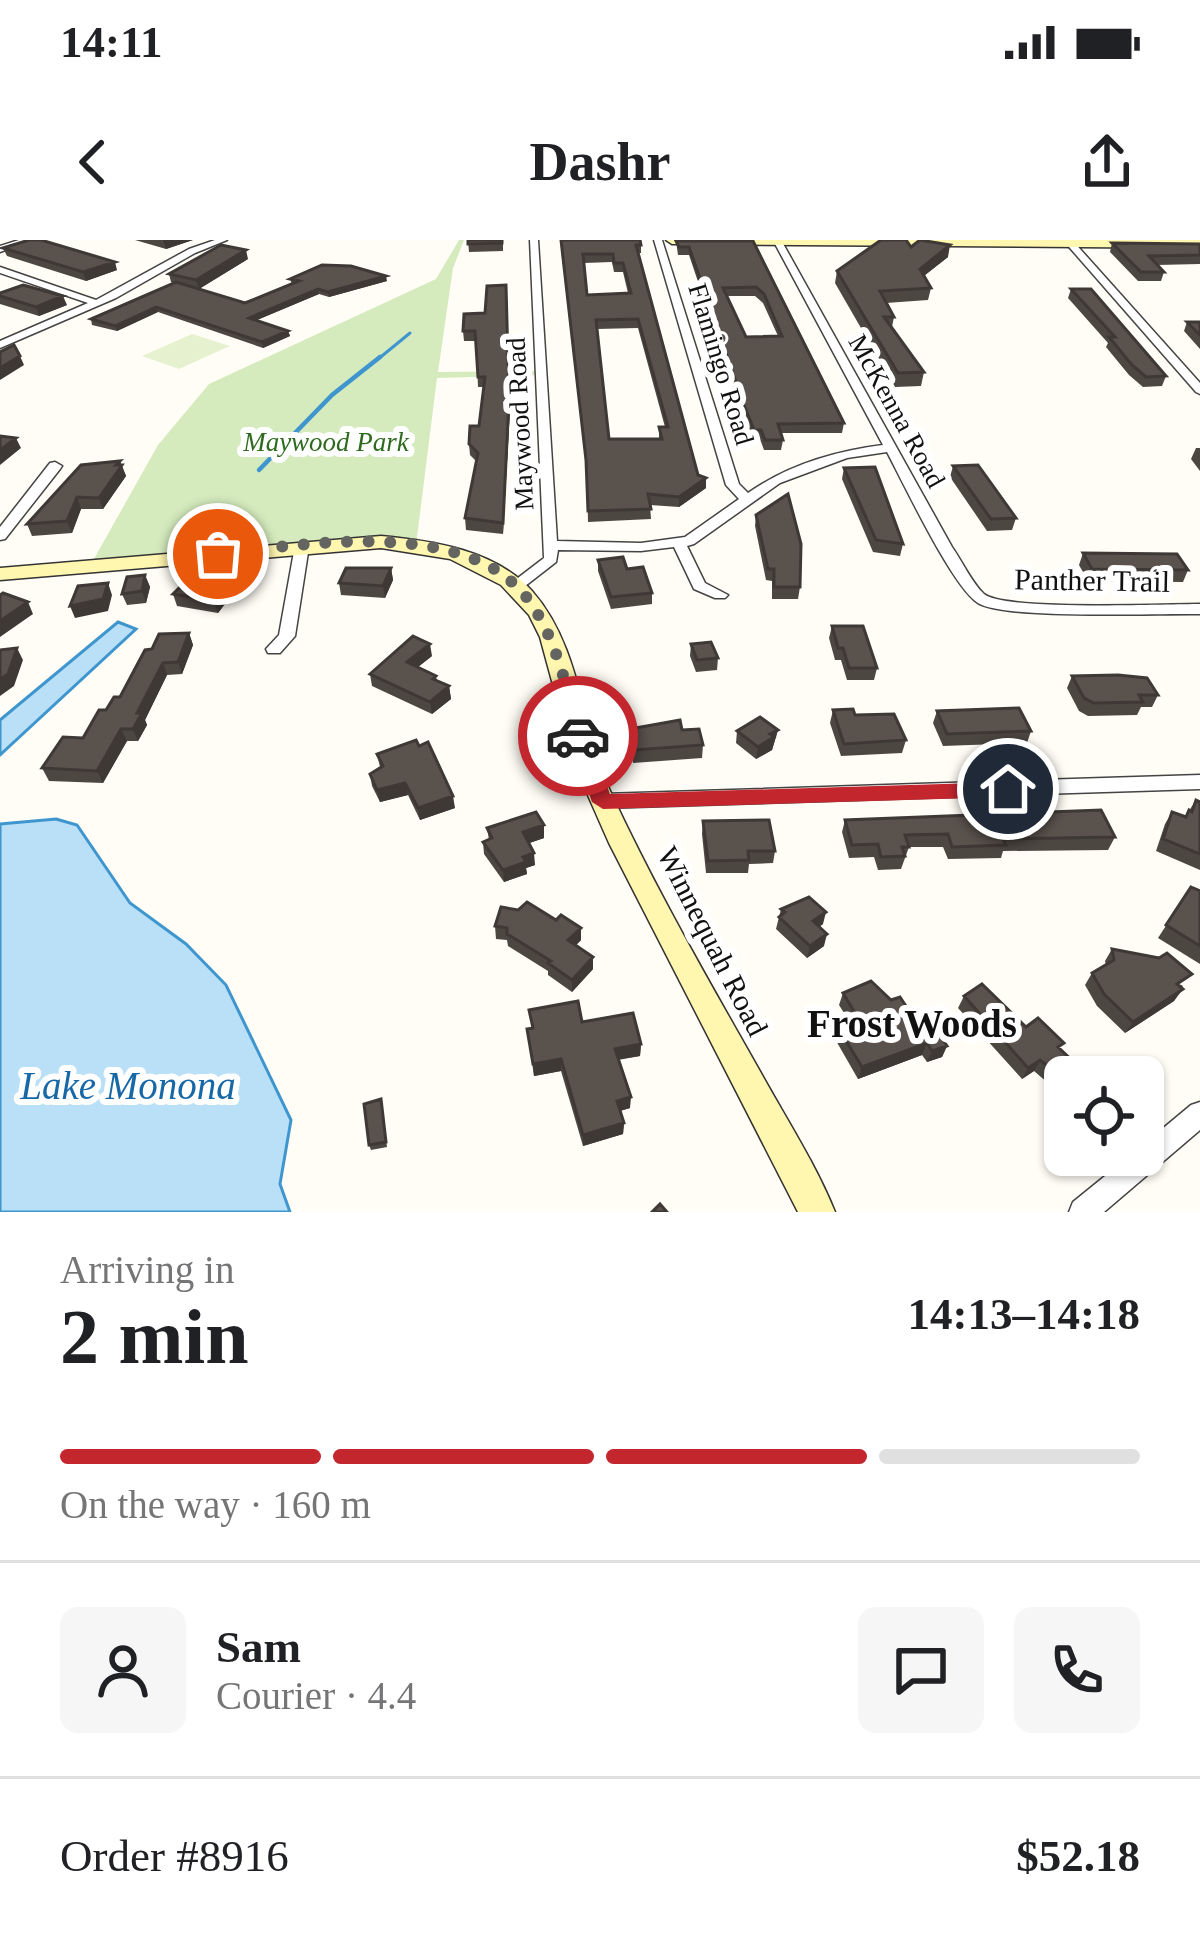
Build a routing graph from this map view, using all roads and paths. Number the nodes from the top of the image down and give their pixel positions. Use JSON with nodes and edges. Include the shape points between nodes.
{"nodes":[{"id":1,"x":28,"y":240,"type":"edge"},
{"id":2,"x":223,"y":240,"type":"edge"},
{"id":3,"x":534,"y":240,"type":"edge"},
{"id":4,"x":658,"y":240,"type":"edge"},
{"id":5,"x":671,"y":240,"type":"edge"},
{"id":6,"x":777,"y":241,"type":"edge"},
{"id":7,"x":1069,"y":242,"type":"edge"},
{"id":8,"x":1200,"y":244,"type":"edge"},
{"id":9,"x":0,"y":249,"type":"edge"},
{"id":10,"x":0,"y":270,"type":"edge"},
{"id":11,"x":97,"y":303,"type":"junction"},
{"id":12,"x":0,"y":345,"type":"edge"},
{"id":13,"x":1200,"y":390,"type":"edge"},
{"id":14,"x":890,"y":448,"type":"junction"},
{"id":15,"x":55,"y":466,"type":"dead end"},
{"id":16,"x":746,"y":498,"type":"junction"},
{"id":17,"x":0,"y":536,"type":"edge"},
{"id":18,"x":679,"y":543,"type":"junction"},
{"id":19,"x":552,"y":545,"type":"junction"},
{"id":20,"x":302,"y":546,"type":"junction"},
{"id":21,"x":0,"y":574,"type":"edge"},
{"id":22,"x":515,"y":587,"type":"junction"},
{"id":23,"x":720,"y":595,"type":"dead end"},
{"id":24,"x":985,"y":600,"type":"joint"},
{"id":25,"x":1200,"y":609,"type":"edge"},
{"id":26,"x":274,"y":649,"type":"dead end"},
{"id":27,"x":1200,"y":782,"type":"edge"},
{"id":28,"x":603,"y":802,"type":"junction"},
{"id":29,"x":1195,"y":1122,"type":"edge"},
{"id":30,"x":817,"y":1212,"type":"edge"},
{"id":31,"x":1083,"y":1212,"type":"edge"}],
"edges":[{"from":1,"to":9,"type":"street"},
{"from":2,"to":11,"type":"street"},
{"from":3,"to":19,"type":"street","name":"Maywood Road"},
{"from":4,"to":16,"type":"street","name":"Flamingo Road","via":[[733,484]]},
{"from":5,"to":6,"type":"street"},
{"from":6,"to":7,"type":"street"},
{"from":6,"to":14,"type":"street","name":"McKenna Road"},
{"from":7,"to":8,"type":"street"},
{"from":7,"to":13,"type":"street"},
{"from":10,"to":11,"type":"street"},
{"from":11,"to":12,"type":"street"},
{"from":14,"to":16,"type":"street","via":[[812,464]]},
{"from":14,"to":24,"type":"street","name":"McKenna Road","via":[[962,577]]},
{"from":15,"to":17,"type":"street"},
{"from":16,"to":18,"type":"street"},
{"from":18,"to":19,"type":"street"},
{"from":18,"to":23,"type":"street","via":[[699,586]]},
{"from":19,"to":22,"type":"street","name":"Maywood Road","via":[[547,566]]},
{"from":20,"to":21,"type":"street","name":"Winnequah Road"},
{"from":20,"to":22,"type":"street","name":"Winnequah Road","via":[[429,547],[482,564]]},
{"from":20,"to":26,"type":"street","via":[[286,636]]},
{"from":22,"to":28,"type":"street","name":"Winnequah Road","via":[[548,636]]},
{"from":24,"to":25,"type":"street","name":"Panther Trail"},
{"from":27,"to":28,"type":"street"},
{"from":28,"to":30,"type":"street","name":"Winnequah Road"},
{"from":29,"to":31,"type":"street"}]}
